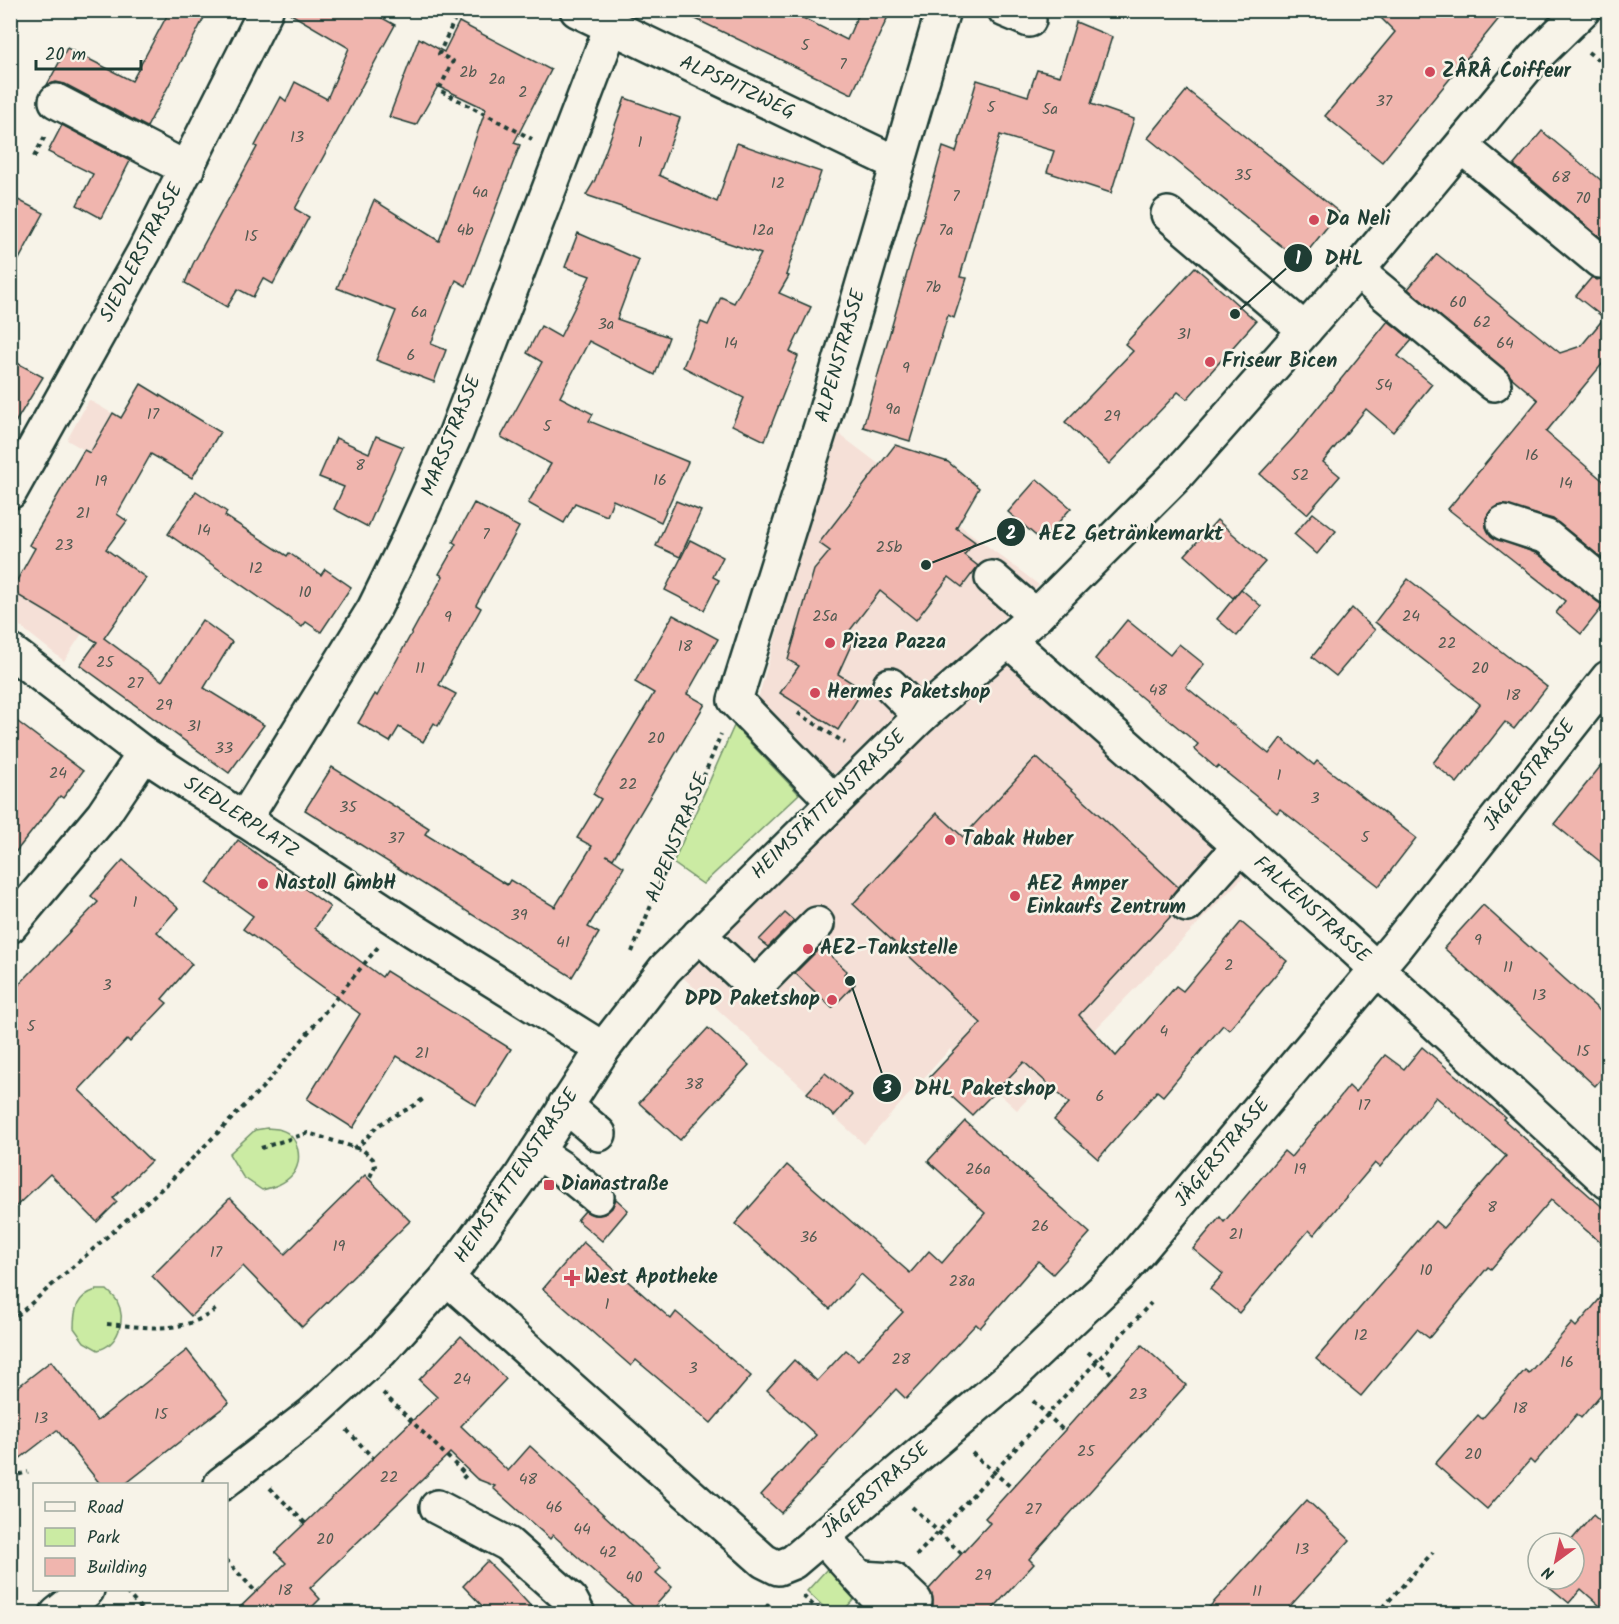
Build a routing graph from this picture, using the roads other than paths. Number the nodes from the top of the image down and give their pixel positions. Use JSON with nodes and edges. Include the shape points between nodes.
{"nodes":[{"id":1,"x":266,"y":10,"type":"edge"},
{"id":2,"x":577,"y":10,"type":"edge"},
{"id":3,"x":943,"y":10,"type":"edge"},
{"id":4,"x":1583,"y":10,"type":"edge"},
{"id":5,"x":1602,"y":10,"type":"edge"},
{"id":6,"x":1608,"y":18,"type":"edge"},
{"id":7,"x":611,"y":27,"type":"junction"},
{"id":8,"x":56,"y":101,"type":"dead end"},
{"id":9,"x":1462,"y":147,"type":"junction"},
{"id":10,"x":898,"y":164,"type":"junction"},
{"id":11,"x":186,"y":169,"type":"junction"},
{"id":12,"x":1168,"y":214,"type":"dead end"},
{"id":13,"x":1600,"y":261,"type":"dead end"},
{"id":14,"x":1357,"y":271,"type":"junction"},
{"id":15,"x":1305,"y":330,"type":"junction"},
{"id":16,"x":1494,"y":384,"type":"dead end"},
{"id":17,"x":10,"y":492,"type":"edge"},
{"id":18,"x":1504,"y":523,"type":"dead end"},
{"id":19,"x":992,"y":578,"type":"dead end"},
{"id":20,"x":1608,"y":587,"type":"edge"},
{"id":21,"x":1036,"y":616,"type":"junction"},
{"id":22,"x":1009,"y":641,"type":"junction"},
{"id":23,"x":10,"y":651,"type":"edge"},
{"id":24,"x":1608,"y":678,"type":"edge"},
{"id":25,"x":890,"y":685,"type":"dead end"},
{"id":26,"x":935,"y":715,"type":"junction"},
{"id":27,"x":144,"y":754,"type":"junction"},
{"id":28,"x":833,"y":801,"type":"junction"},
{"id":29,"x":244,"y":820,"type":"junction"},
{"id":30,"x":1240,"y":846,"type":"junction"},
{"id":31,"x":1187,"y":905,"type":"dead end"},
{"id":32,"x":817,"y":924,"type":"dead end"},
{"id":33,"x":10,"y":926,"type":"edge"},
{"id":34,"x":699,"y":935,"type":"junction"},
{"id":35,"x":1377,"y":969,"type":"junction"},
{"id":36,"x":603,"y":1049,"type":"junction"},
{"id":37,"x":566,"y":1106,"type":"junction"},
{"id":38,"x":599,"y":1134,"type":"dead end"},
{"id":39,"x":537,"y":1152,"type":"junction"},
{"id":40,"x":1608,"y":1182,"type":"edge"},
{"id":41,"x":597,"y":1197,"type":"dead end"},
{"id":42,"x":447,"y":1278,"type":"junction"},
{"id":43,"x":223,"y":1483,"type":"edge"},
{"id":44,"x":437,"y":1507,"type":"road end"},
{"id":45,"x":823,"y":1537,"type":"junction"},
{"id":46,"x":86,"y":1591,"type":"edge"},
{"id":47,"x":891,"y":1593,"type":"edge"},
{"id":48,"x":57,"y":1614,"type":"edge"},
{"id":49,"x":578,"y":1614,"type":"edge"}],
"edges":[{"from":1,"to":11,"type":"street","name":"SIEDLERSTRASSE"},
{"from":2,"to":7,"type":"street","name":"ALPSPITZWEG"},
{"from":3,"to":10,"type":"street","name":"ALPENSTRASSE"},
{"from":4,"to":9,"type":"street","name":"HEIMSTÄTTENSTRASSE","via":[[1535,57]]},
{"from":5,"to":6,"type":"street"},
{"from":7,"to":10,"type":"street","name":"ALPSPITZWEG"},
{"from":7,"to":29,"type":"street","name":"MARSSTRASSE","via":[[456,433],[410,536],[374,609]]},
{"from":8,"to":11,"type":"street"},
{"from":9,"to":13,"type":"street"},
{"from":9,"to":14,"type":"street","name":"HEIMSTÄTTENSTRASSE"},
{"from":10,"to":28,"type":"street","name":"ALPENSTRASSE","via":[[735,700]]},
{"from":11,"to":17,"type":"street","name":"SIEDLERSTRASSE"},
{"from":12,"to":15,"type":"street"},
{"from":14,"to":15,"type":"street","name":"HEIMSTÄTTENSTRASSE"},
{"from":14,"to":16,"type":"street"},
{"from":15,"to":21,"type":"street","name":"HEIMSTÄTTENSTRASSE","via":[[1176,476]]},
{"from":18,"to":20,"type":"street","via":[[1547,537]]},
{"from":19,"to":21,"type":"street"},
{"from":21,"to":22,"type":"street","name":"HEIMSTÄTTENSTRASSE"},
{"from":22,"to":26,"type":"street","name":"HEIMSTÄTTENSTRASSE"},
{"from":22,"to":30,"type":"street","name":"FALKENSTRASSE"},
{"from":23,"to":27,"type":"street","name":"SIEDLERPLATZ"},
{"from":24,"to":35,"type":"street","name":"JÄGERSTRASSE","via":[[1521,769]]},
{"from":25,"to":26,"type":"street"},
{"from":26,"to":28,"type":"street","name":"HEIMSTÄTTENSTRASSE","via":[[875,778]]},
{"from":27,"to":29,"type":"street","name":"SIEDLERPLATZ"},
{"from":27,"to":33,"type":"street","via":[[103,816]]},
{"from":28,"to":34,"type":"street","name":"HEIMSTÄTTENSTRASSE","via":[[809,841],[771,879]]},
{"from":29,"to":36,"type":"street","name":"SIEDLERPLATZ"},
{"from":30,"to":31,"type":"street"},
{"from":30,"to":35,"type":"street","name":"FALKENSTRASSE"},
{"from":32,"to":34,"type":"street","via":[[755,987]]},
{"from":34,"to":36,"type":"street","name":"HEIMSTÄTTENSTRASSE","via":[[665,969]]},
{"from":35,"to":40,"type":"street","name":"FALKENSTRASSE"},
{"from":35,"to":45,"type":"street","name":"JÄGERSTRASSE","via":[[1119,1275],[1033,1357]]},
{"from":36,"to":37,"type":"street","name":"HEIMSTÄTTENSTRASSE"},
{"from":37,"to":38,"type":"street"},
{"from":37,"to":39,"type":"street","name":"HEIMSTÄTTENSTRASSE"},
{"from":39,"to":41,"type":"street"},
{"from":39,"to":42,"type":"street","name":"HEIMSTÄTTENSTRASSE"},
{"from":42,"to":43,"type":"street","name":"HEIMSTÄTTENSTRASSE","via":[[363,1370]]},
{"from":42,"to":45,"type":"street","name":"JÄGERSTRASSE","via":[[764,1560],[778,1569]]},
{"from":44,"to":49,"type":"street","via":[[508,1544],[570,1599]]},
{"from":45,"to":47,"type":"street"},
{"from":46,"to":48,"type":"street"}]}
